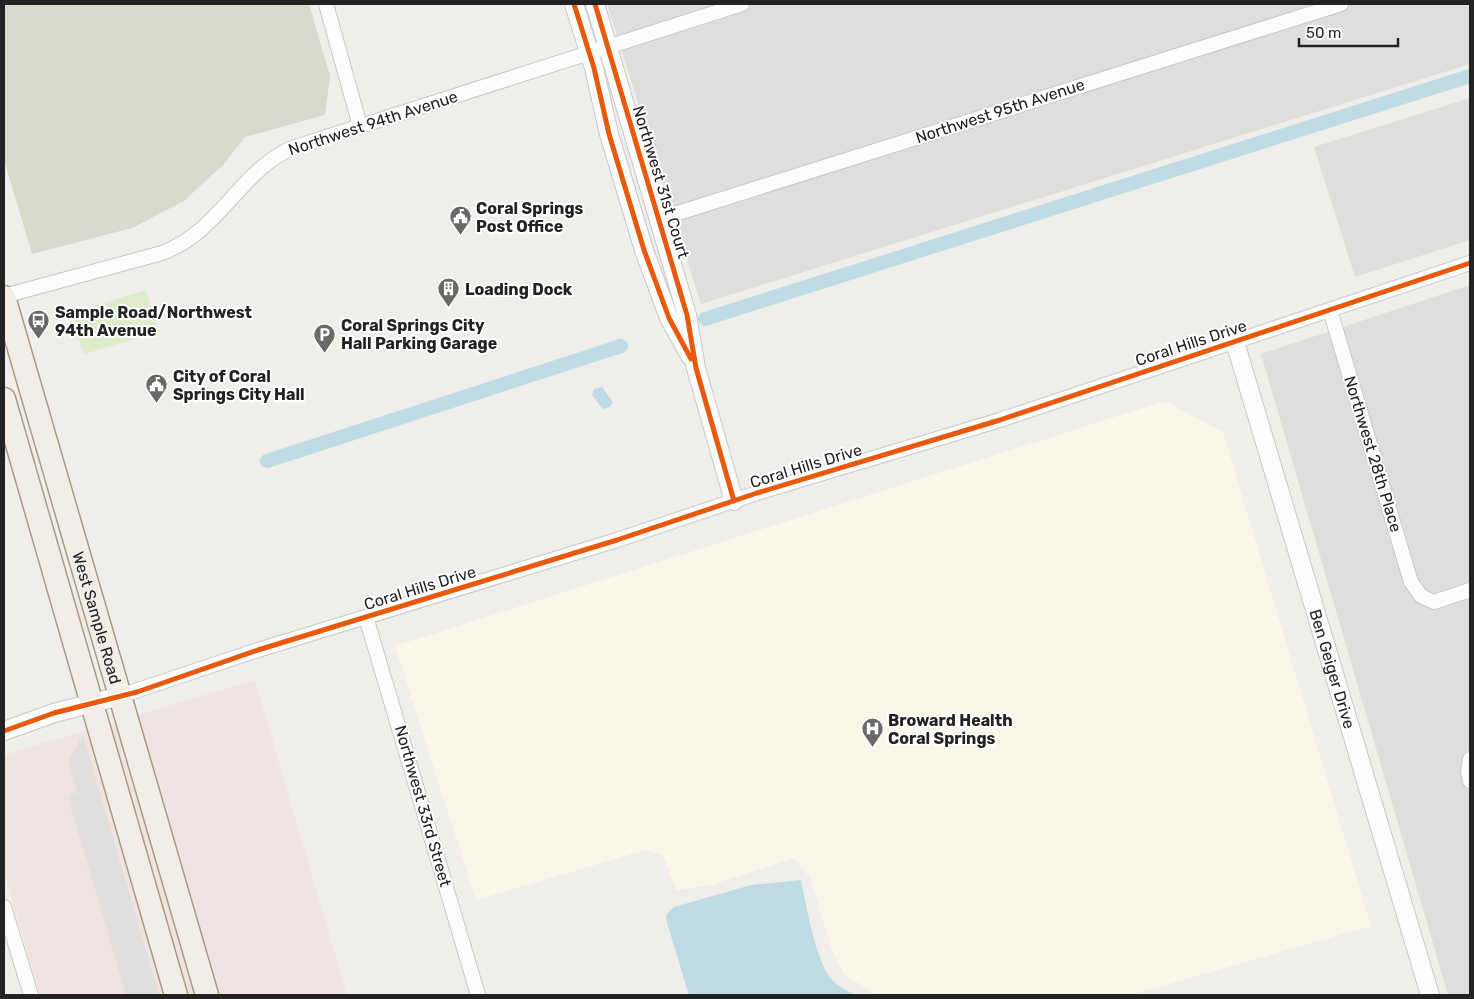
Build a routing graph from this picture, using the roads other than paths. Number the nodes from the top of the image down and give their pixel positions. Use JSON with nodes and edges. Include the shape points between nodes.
{"nodes":[{"id":1,"x":326,"y":4,"type":"edge"},
{"id":2,"x":574,"y":4,"type":"edge"},
{"id":3,"x":595,"y":4,"type":"edge"},
{"id":4,"x":742,"y":4,"type":"edge"},
{"id":5,"x":1340,"y":4,"type":"edge"},
{"id":6,"x":608,"y":47,"type":"junction"},
{"id":7,"x":589,"y":53,"type":"junction"},
{"id":8,"x":360,"y":126,"type":"junction"},
{"id":9,"x":659,"y":219,"type":"junction"},
{"id":10,"x":1470,"y":263,"type":"edge"},
{"id":11,"x":4,"y":297,"type":"edge"},
{"id":12,"x":1330,"y":310,"type":"junction"},
{"id":13,"x":1235,"y":342,"type":"junction"},
{"id":14,"x":4,"y":348,"type":"edge"},
{"id":15,"x":696,"y":368,"type":"junction"},
{"id":16,"x":4,"y":399,"type":"edge"},
{"id":17,"x":38,"y":416,"type":"junction"},
{"id":18,"x":734,"y":501,"type":"junction"},
{"id":19,"x":1470,"y":590,"type":"edge"},
{"id":20,"x":366,"y":618,"type":"junction"},
{"id":21,"x":120,"y":696,"type":"junction"},
{"id":22,"x":91,"y":703,"type":"junction"},
{"id":23,"x":4,"y":731,"type":"edge"},
{"id":24,"x":1470,"y":759,"type":"edge"},
{"id":25,"x":1470,"y":781,"type":"edge"},
{"id":26,"x":4,"y":907,"type":"edge"},
{"id":27,"x":32,"y":995,"type":"edge"},
{"id":28,"x":176,"y":995,"type":"edge"},
{"id":29,"x":206,"y":995,"type":"edge"},
{"id":30,"x":478,"y":995,"type":"edge"},
{"id":31,"x":1430,"y":995,"type":"edge"}],
"edges":[{"from":1,"to":8,"type":"street"},
{"from":2,"to":7,"type":"street","name":"Northwest 31st Court"},
{"from":3,"to":6,"type":"street","name":"Northwest 31st Court"},
{"from":4,"to":6,"type":"street","name":"Northwest 94th Avenue"},
{"from":5,"to":9,"type":"street","name":"Northwest 95th Avenue"},
{"from":6,"to":7,"type":"street","name":"Northwest 94th Avenue"},
{"from":6,"to":9,"type":"street","name":"Northwest 31st Court"},
{"from":7,"to":8,"type":"street","name":"Northwest 94th Avenue"},
{"from":7,"to":15,"type":"street","name":"Northwest 31st Court","via":[[609,134],[644,250],[668,318]]},
{"from":8,"to":11,"type":"street","name":"Northwest 94th Avenue","via":[[284,152],[264,166],[194,236],[179,246]]},
{"from":9,"to":15,"type":"street","name":"Northwest 31st Court","via":[[688,315]]},
{"from":10,"to":12,"type":"street","name":"Coral Hills Drive"},
{"from":11,"to":17,"type":"main road","name":"West Sample Road"},
{"from":12,"to":13,"type":"street","name":"Coral Hills Drive"},
{"from":12,"to":19,"type":"street","name":"Northwest 28th Place","via":[[1411,582],[1420,596],[1434,602]]},
{"from":13,"to":18,"type":"street","name":"Coral Hills Drive","via":[[1000,420]]},
{"from":13,"to":31,"type":"street","name":"Ben Geiger Drive"},
{"from":14,"to":17,"type":"main road","via":[[14,381]]},
{"from":15,"to":18,"type":"street","name":"Northwest 31st Court"},
{"from":16,"to":22,"type":"main road","name":"West Sample Road"},
{"from":17,"to":21,"type":"main road","name":"West Sample Road"},
{"from":18,"to":20,"type":"street","name":"Coral Hills Drive"},
{"from":20,"to":21,"type":"street","name":"Coral Hills Drive"},
{"from":20,"to":30,"type":"street","name":"Northwest 33rd Street"},
{"from":21,"to":22,"type":"street","name":"Coral Hills Drive"},
{"from":21,"to":29,"type":"main road","name":"West Sample Road"},
{"from":22,"to":23,"type":"street","name":"Coral Hills Drive"},
{"from":22,"to":28,"type":"main road","name":"West Sample Road"},
{"from":24,"to":25,"type":"street"},
{"from":26,"to":27,"type":"street"}]}
